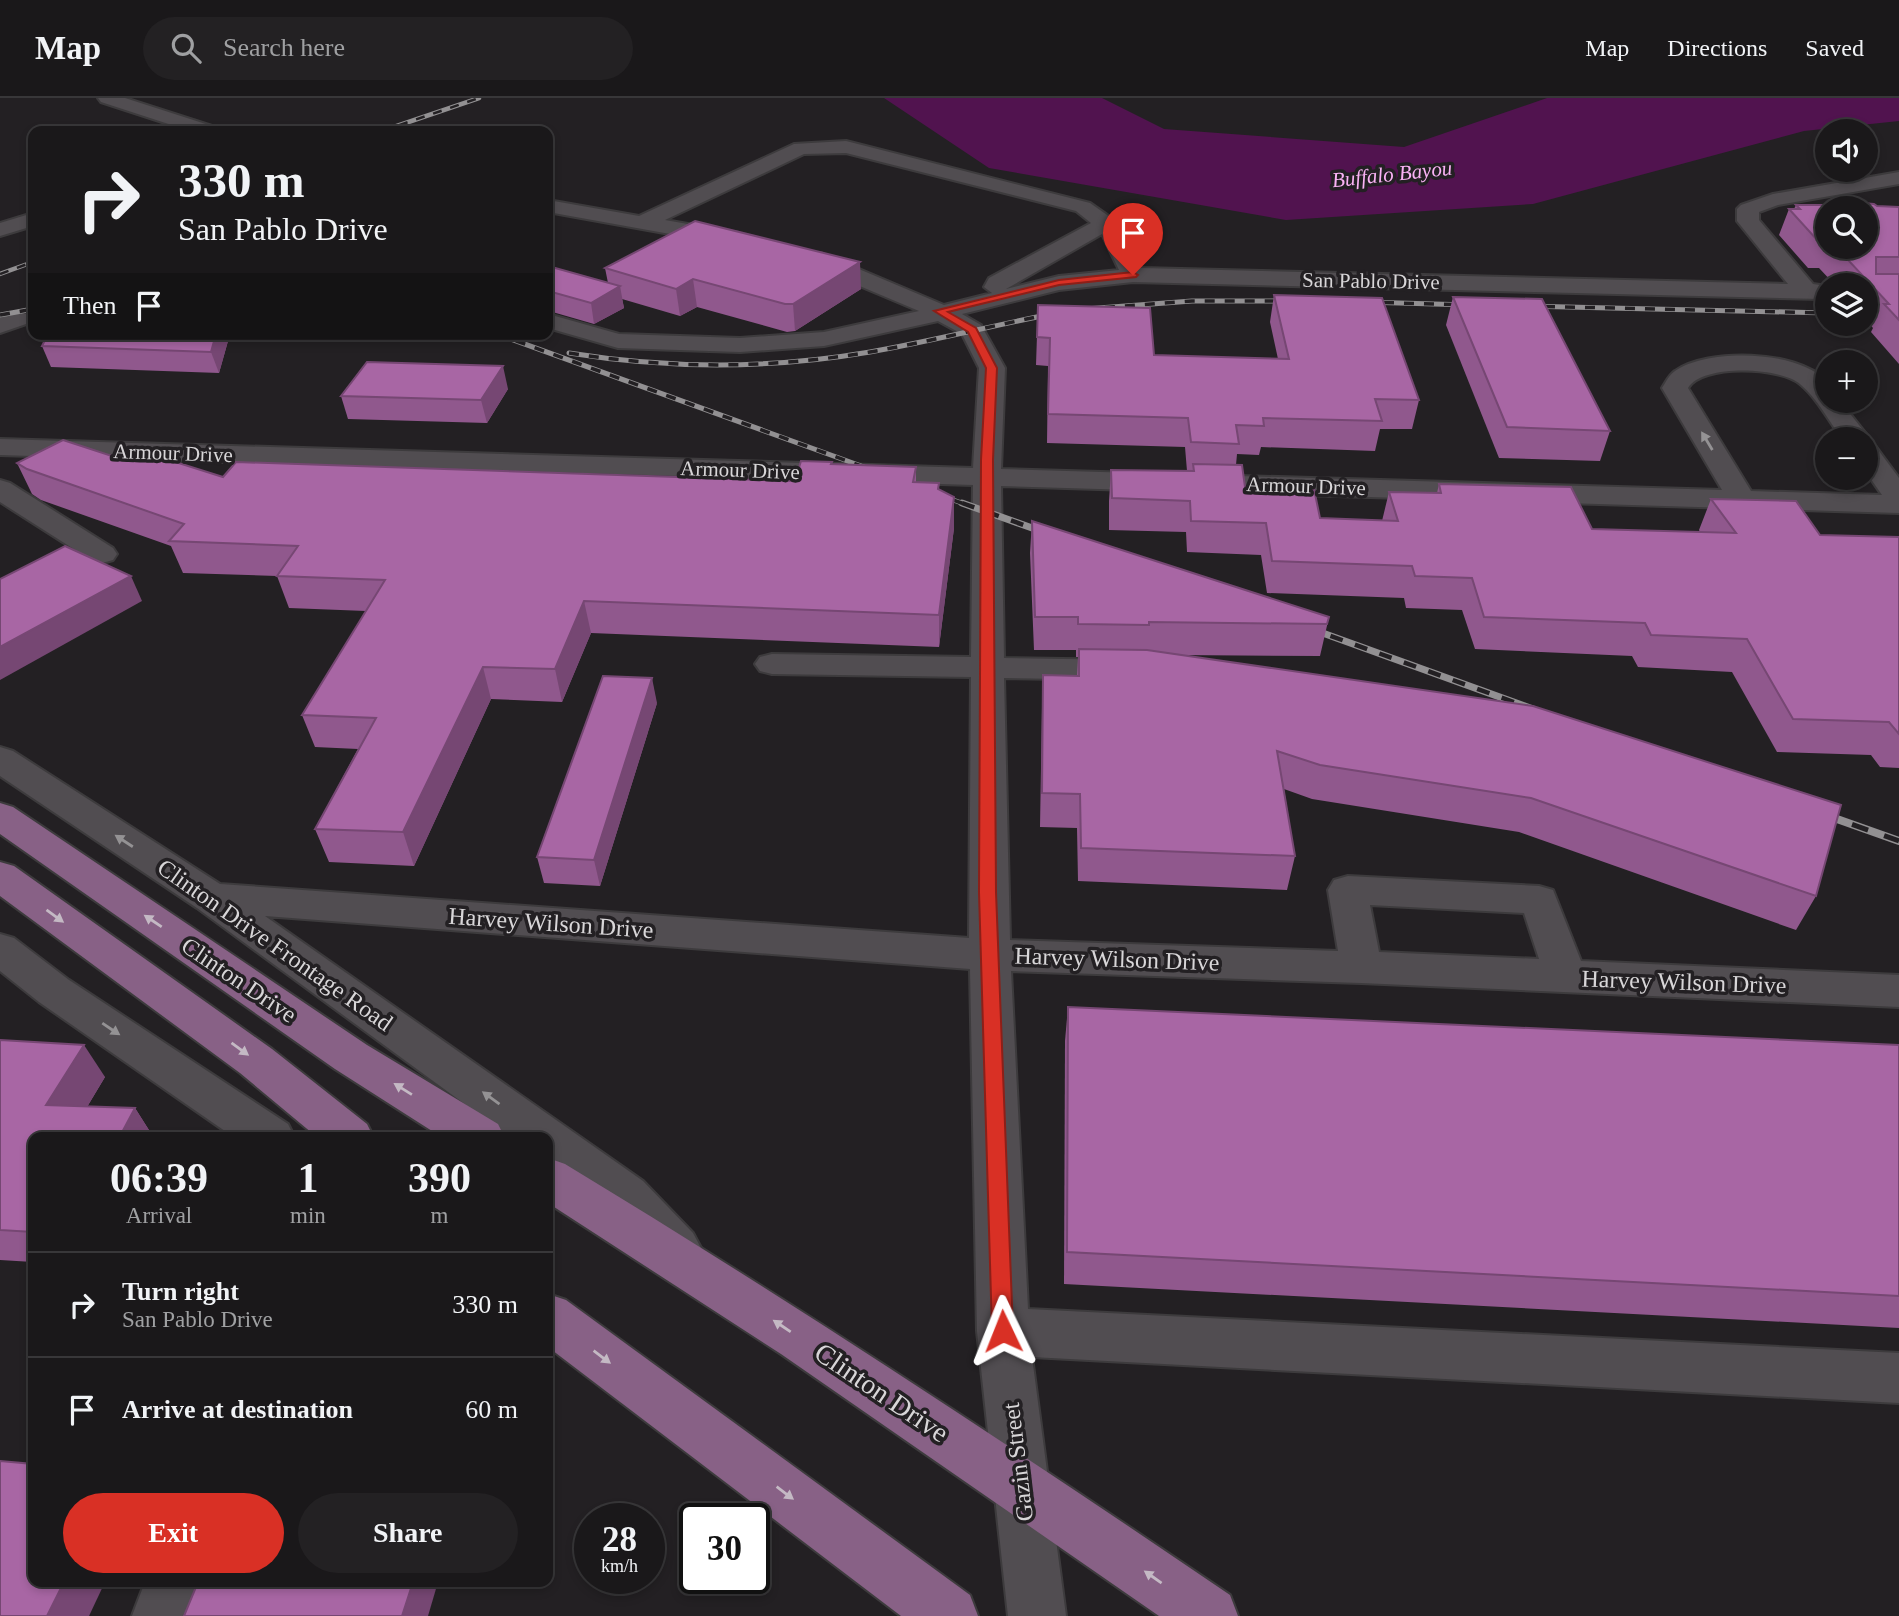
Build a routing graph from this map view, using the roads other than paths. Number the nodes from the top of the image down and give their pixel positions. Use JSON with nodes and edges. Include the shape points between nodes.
{"nodes":[{"id":1,"x":107,"y":98,"type":"edge"},
{"id":2,"x":178,"y":126,"type":"edge"},
{"id":3,"x":1899,"y":178,"type":"edge"},
{"id":4,"x":553,"y":207,"type":"edge"},
{"id":5,"x":28,"y":221,"type":"edge"},
{"id":6,"x":1748,"y":221,"type":"junction"},
{"id":7,"x":643,"y":222,"type":"junction"},
{"id":8,"x":1774,"y":222,"type":"dead end"},
{"id":9,"x":1105,"y":224,"type":"junction"},
{"id":10,"x":0,"y":230,"type":"edge"},
{"id":11,"x":756,"y":243,"type":"edge"},
{"id":12,"x":794,"y":252,"type":"edge"},
{"id":13,"x":1133,"y":275,"type":"junction"},
{"id":14,"x":1815,"y":290,"type":"edge"},
{"id":15,"x":1815,"y":291,"type":"edge"},
{"id":16,"x":996,"y":298,"type":"junction"},
{"id":17,"x":939,"y":311,"type":"junction"},
{"id":18,"x":553,"y":322,"type":"edge"},
{"id":19,"x":1815,"y":385,"type":"edge"},
{"id":20,"x":0,"y":447,"type":"edge"},
{"id":21,"x":34,"y":449,"type":"junction"},
{"id":22,"x":1878,"y":469,"type":"edge"},
{"id":23,"x":988,"y":477,"type":"junction"},
{"id":24,"x":0,"y":487,"type":"edge"},
{"id":25,"x":1899,"y":498,"type":"edge"},
{"id":26,"x":1742,"y":499,"type":"junction"},
{"id":27,"x":1899,"y":504,"type":"edge"},
{"id":28,"x":102,"y":554,"type":"dead end"},
{"id":29,"x":772,"y":664,"type":"dead end"},
{"id":30,"x":988,"y":668,"type":"junction"},
{"id":31,"x":1163,"y":671,"type":"edge"},
{"id":32,"x":0,"y":759,"type":"edge"},
{"id":33,"x":0,"y":816,"type":"edge"},
{"id":34,"x":0,"y":876,"type":"edge"},
{"id":35,"x":211,"y":898,"type":"junction"},
{"id":36,"x":0,"y":949,"type":"edge"},
{"id":37,"x":990,"y":955,"type":"junction"},
{"id":38,"x":1362,"y":967,"type":"junction"},
{"id":39,"x":1566,"y":977,"type":"junction"},
{"id":40,"x":1899,"y":991,"type":"edge"},
{"id":41,"x":263,"y":1132,"type":"edge"},
{"id":42,"x":344,"y":1132,"type":"edge"},
{"id":43,"x":472,"y":1132,"type":"edge"},
{"id":44,"x":539,"y":1132,"type":"edge"},
{"id":45,"x":553,"y":1142,"type":"edge"},
{"id":46,"x":553,"y":1181,"type":"edge"},
{"id":47,"x":694,"y":1267,"type":"junction"},
{"id":48,"x":553,"y":1321,"type":"edge"},
{"id":49,"x":1003,"y":1331,"type":"junction"},
{"id":50,"x":1899,"y":1378,"type":"edge"},
{"id":51,"x":1019,"y":1484,"type":"junction"},
{"id":52,"x":172,"y":1587,"type":"edge"},
{"id":53,"x":161,"y":1616,"type":"edge"},
{"id":54,"x":949,"y":1616,"type":"edge"},
{"id":55,"x":1037,"y":1616,"type":"edge"},
{"id":56,"x":1209,"y":1616,"type":"edge"}],
"edges":[{"from":1,"to":2,"type":"street"},
{"from":3,"to":6,"type":"street","via":[[1757,204],[1748,209]]},
{"from":4,"to":7,"type":"street"},
{"from":5,"to":10,"type":"street"},
{"from":6,"to":8,"type":"street"},
{"from":6,"to":14,"type":"street","name":"San Pablo Drive"},
{"from":7,"to":9,"type":"street","via":[[801,148],[846,147],[1083,208]]},
{"from":7,"to":11,"type":"street"},
{"from":9,"to":13,"type":"street"},
{"from":9,"to":16,"type":"street","via":[[997,284]]},
{"from":12,"to":17,"type":"street","name":"Gazin Street"},
{"from":13,"to":15,"type":"street","name":"San Pablo Drive"},
{"from":13,"to":16,"type":"street","name":"San Pablo Drive","via":[[1059,282]]},
{"from":16,"to":17,"type":"street","name":"San Pablo Drive"},
{"from":17,"to":18,"type":"street","name":"San Pablo Drive","via":[[824,339],[740,345],[618,341]]},
{"from":17,"to":23,"type":"street","name":"Gazin Street","via":[[972,330],[992,368]]},
{"from":26,"to":19,"type":"street","one_way":true,"via":[[1675,388],[1677,380],[1702,367],[1778,366],[1796,371]]},
{"from":20,"to":21,"type":"street","name":"Armour Drive"},
{"from":21,"to":23,"type":"street","name":"Armour Drive"},
{"from":21,"to":24,"type":"street"},
{"from":22,"to":25,"type":"street"},
{"from":23,"to":26,"type":"street","name":"Armour Drive"},
{"from":23,"to":30,"type":"street","name":"Gazin Street"},
{"from":24,"to":28,"type":"street"},
{"from":26,"to":27,"type":"street","name":"Armour Drive"},
{"from":29,"to":30,"type":"street"},
{"from":30,"to":31,"type":"street"},
{"from":30,"to":37,"type":"street","name":"Gazin Street"},
{"from":35,"to":32,"type":"street","name":"Clinton Drive Frontage Road","one_way":true},
{"from":43,"to":33,"type":"main road","name":"Clinton Drive","one_way":true,"via":[[351,1057]]},
{"from":34,"to":42,"type":"main road","one_way":true,"via":[[256,1061]]},
{"from":35,"to":37,"type":"street","name":"Harvey Wilson Drive"},
{"from":44,"to":35,"type":"street","name":"Clinton Drive Frontage Road","one_way":true},
{"from":36,"to":41,"type":"street","one_way":true,"via":[[54,991]]},
{"from":37,"to":38,"type":"street","name":"Harvey Wilson Drive"},
{"from":37,"to":49,"type":"street","name":"Gazin Street"},
{"from":38,"to":39,"type":"street","name":"Harvey Wilson Drive"},
{"from":38,"to":39,"type":"street","via":[[1348,890],[1539,900]]},
{"from":39,"to":40,"type":"street","name":"Harvey Wilson Drive"},
{"from":45,"to":47,"type":"street","name":"Clinton Drive Frontage Road","via":[[626,1195]]},
{"from":46,"to":47,"type":"main road","name":"Clinton Drive"},
{"from":51,"to":47,"type":"main road","name":"Clinton Drive","one_way":true},
{"from":48,"to":54,"type":"main road","one_way":true},
{"from":49,"to":50,"type":"street"},
{"from":49,"to":51,"type":"street","name":"Gazin Street"},
{"from":51,"to":55,"type":"street","name":"Gazin Street"},
{"from":56,"to":51,"type":"main road","name":"Clinton Drive","one_way":true},
{"from":52,"to":53,"type":"street"}]}
